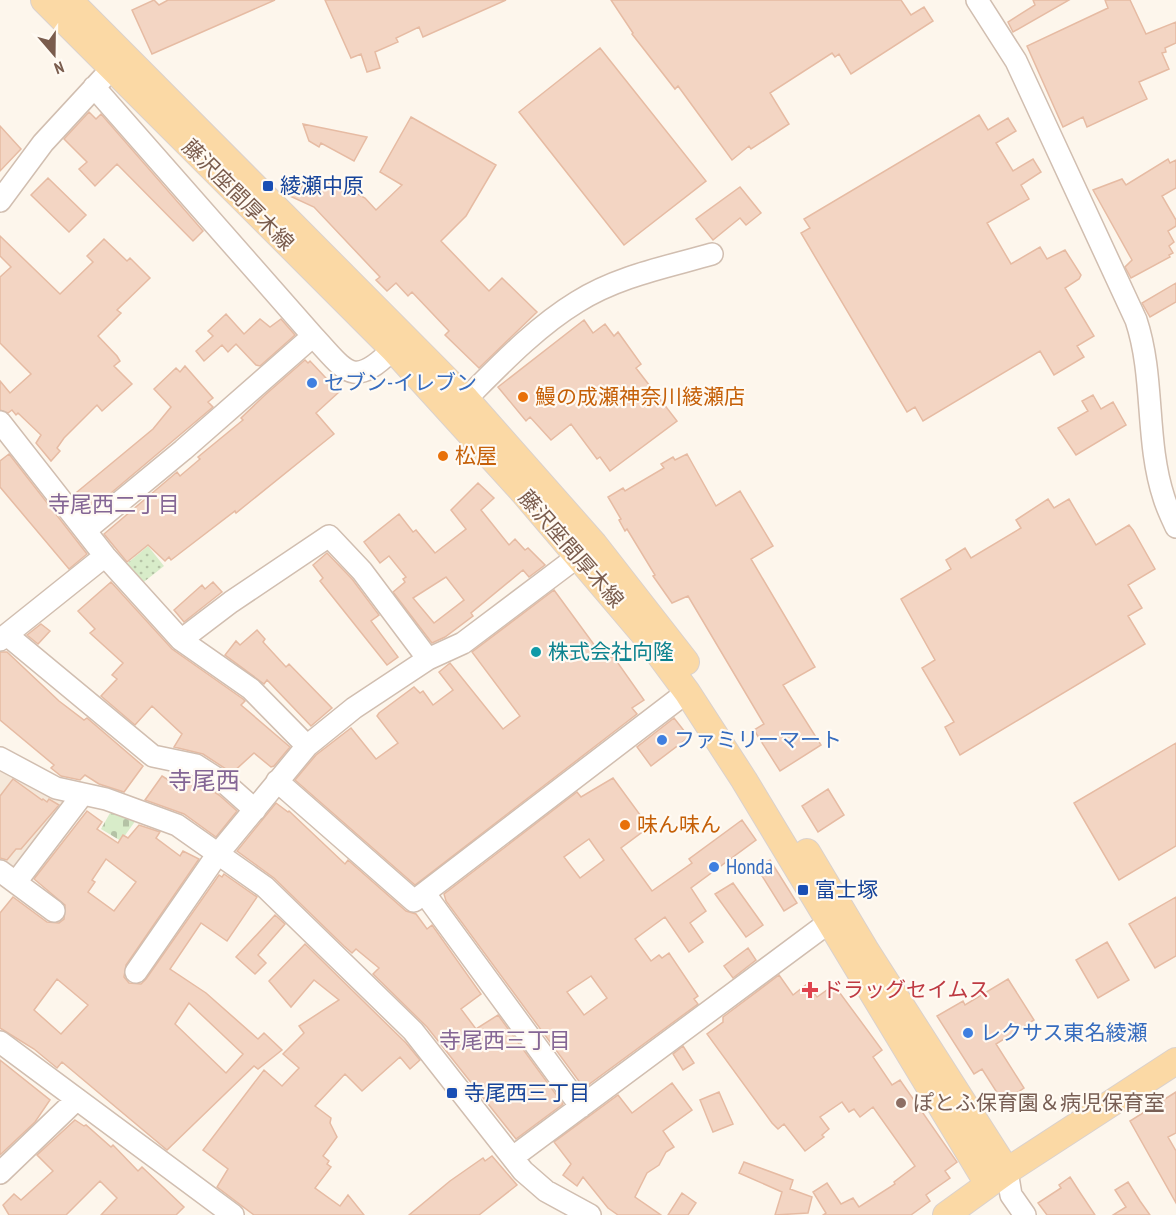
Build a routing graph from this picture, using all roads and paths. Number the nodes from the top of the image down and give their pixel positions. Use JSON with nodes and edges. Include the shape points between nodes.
{"nodes":[{"id":1,"x":44,"y":0,"type":"edge"},
{"id":2,"x":69,"y":0,"type":"edge"},
{"id":3,"x":977,"y":0,"type":"edge"},
{"id":4,"x":118,"y":62,"type":"junction"},
{"id":5,"x":94,"y":87,"type":"junction"},
{"id":6,"x":0,"y":201,"type":"edge"},
{"id":7,"x":712,"y":254,"type":"dead end"},
{"id":8,"x":313,"y":336,"type":"junction"},
{"id":9,"x":393,"y":349,"type":"junction"},
{"id":10,"x":466,"y":399,"type":"junction"},
{"id":11,"x":0,"y":422,"type":"edge"},
{"id":12,"x":1167,"y":470,"type":"edge"},
{"id":13,"x":1176,"y":527,"type":"edge"},
{"id":14,"x":86,"y":530,"type":"junction"},
{"id":15,"x":586,"y":550,"type":"junction"},
{"id":16,"x":105,"y":556,"type":"junction"},
{"id":17,"x":3,"y":637,"type":"edge"},
{"id":18,"x":181,"y":640,"type":"junction"},
{"id":19,"x":428,"y":659,"type":"junction"},
{"id":20,"x":687,"y":692,"type":"junction"},
{"id":21,"x":307,"y":746,"type":"junction"},
{"id":22,"x":0,"y":758,"type":"edge"},
{"id":23,"x":278,"y":781,"type":"junction"},
{"id":24,"x":83,"y":794,"type":"junction"},
{"id":25,"x":255,"y":810,"type":"junction"},
{"id":26,"x":217,"y":855,"type":"junction"},
{"id":27,"x":8,"y":876,"type":"edge"},
{"id":28,"x":424,"y":894,"type":"junction"},
{"id":29,"x":54,"y":911,"type":"dead end"},
{"id":30,"x":828,"y":923,"type":"junction"},
{"id":31,"x":136,"y":972,"type":"dead end"},
{"id":32,"x":0,"y":1042,"type":"edge"},
{"id":33,"x":1176,"y":1061,"type":"edge"},
{"id":34,"x":77,"y":1099,"type":"junction"},
{"id":35,"x":581,"y":1107,"type":"junction"},
{"id":36,"x":513,"y":1157,"type":"junction"},
{"id":37,"x":0,"y":1173,"type":"edge"},
{"id":38,"x":1002,"y":1183,"type":"junction"},
{"id":39,"x":233,"y":1215,"type":"edge"},
{"id":40,"x":590,"y":1215,"type":"edge"},
{"id":41,"x":946,"y":1215,"type":"edge"},
{"id":42,"x":1025,"y":1215,"type":"edge"}],
"edges":[{"from":1,"to":4,"type":"main road","name":"藤沢座間厚木線"},
{"from":2,"to":4,"type":"main road","name":"藤沢座間厚木線"},
{"from":3,"to":12,"type":"street","via":[[1016,60],[1136,320]]},
{"from":4,"to":5,"type":"street"},
{"from":4,"to":9,"type":"main road","name":"藤沢座間厚木線"},
{"from":4,"to":10,"type":"main road","name":"藤沢座間厚木線"},
{"from":5,"to":6,"type":"street","via":[[43,143]]},
{"from":5,"to":8,"type":"street"},
{"from":7,"to":10,"type":"street","via":[[625,279],[579,301],[546,324]]},
{"from":8,"to":9,"type":"street","via":[[344,369],[354,373],[373,368]]},
{"from":8,"to":14,"type":"street"},
{"from":9,"to":15,"type":"main road","name":"藤沢座間厚木線"},
{"from":10,"to":15,"type":"main road","name":"藤沢座間厚木線"},
{"from":11,"to":14,"type":"street"},
{"from":12,"to":13,"type":"street","via":[[1164,498]]},
{"from":14,"to":16,"type":"street"},
{"from":15,"to":19,"type":"street","via":[[463,643]]},
{"from":15,"to":20,"type":"main road","name":"藤沢座間厚木線"},
{"from":15,"to":38,"type":"main road","name":"藤沢座間厚木線","via":[[661,627],[759,772]]},
{"from":16,"to":17,"type":"street"},
{"from":16,"to":18,"type":"street"},
{"from":17,"to":25,"type":"street","via":[[153,756],[196,765]]},
{"from":18,"to":19,"type":"street","via":[[329,536],[362,571]]},
{"from":18,"to":21,"type":"street","via":[[251,689]]},
{"from":19,"to":21,"type":"street","via":[[354,708]]},
{"from":20,"to":28,"type":"street"},
{"from":20,"to":30,"type":"main road","name":"藤沢座間厚木線"},
{"from":21,"to":23,"type":"street"},
{"from":22,"to":24,"type":"street","via":[[48,785]]},
{"from":23,"to":25,"type":"street"},
{"from":23,"to":28,"type":"street","via":[[414,901]]},
{"from":24,"to":26,"type":"street","via":[[177,825]]},
{"from":24,"to":27,"type":"street"},
{"from":25,"to":26,"type":"street"},
{"from":26,"to":31,"type":"street"},
{"from":26,"to":36,"type":"street","via":[[265,887],[414,1030]]},
{"from":27,"to":29,"type":"street"},
{"from":28,"to":35,"type":"street"},
{"from":30,"to":35,"type":"street"},
{"from":30,"to":38,"type":"main road","name":"藤沢座間厚木線"},
{"from":32,"to":34,"type":"street"},
{"from":33,"to":38,"type":"main road"},
{"from":34,"to":37,"type":"street"},
{"from":34,"to":39,"type":"street"},
{"from":35,"to":36,"type":"street"},
{"from":36,"to":40,"type":"street","via":[[537,1184]]},
{"from":38,"to":41,"type":"main road"},
{"from":38,"to":42,"type":"street"}]}
